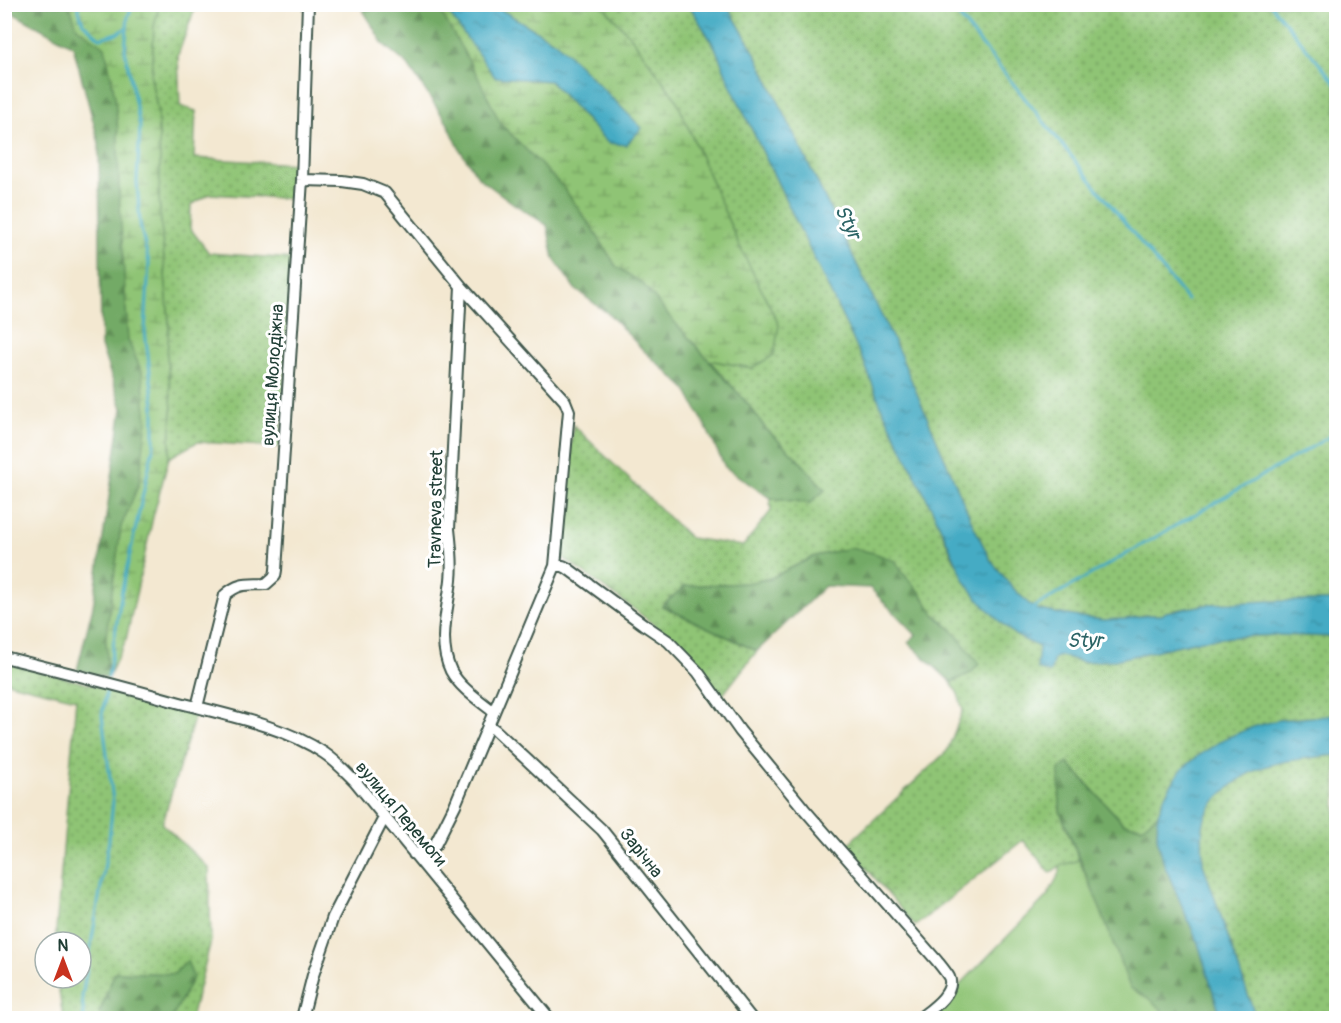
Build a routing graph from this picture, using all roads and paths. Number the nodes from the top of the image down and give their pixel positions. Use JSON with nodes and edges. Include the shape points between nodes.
{"nodes":[{"id":1,"x":308,"y":4,"type":"edge"},
{"id":2,"x":302,"y":180,"type":"junction"},
{"id":3,"x":461,"y":286,"type":"junction"},
{"id":4,"x":555,"y":566,"type":"junction"},
{"id":5,"x":4,"y":657,"type":"edge"},
{"id":6,"x":197,"y":707,"type":"junction"},
{"id":7,"x":494,"y":712,"type":"junction"},
{"id":8,"x":488,"y":726,"type":"junction"},
{"id":9,"x":384,"y":818,"type":"junction"},
{"id":10,"x":414,"y":854,"type":"junction"},
{"id":11,"x":302,"y":1018,"type":"edge"},
{"id":12,"x":549,"y":1018,"type":"edge"},
{"id":13,"x":751,"y":1018,"type":"edge"},
{"id":14,"x":920,"y":1018,"type":"edge"}],
"edges":[{"from":1,"to":2,"type":"street","name":"вулиця Молодіжна"},
{"from":2,"to":3,"type":"street","via":[[363,184],[385,193]]},
{"from":2,"to":6,"type":"street","name":"вулиця Молодіжна","via":[[275,576],[266,584],[234,587],[225,595]]},
{"from":3,"to":4,"type":"street","via":[[565,401],[569,411]]},
{"from":3,"to":7,"type":"street","name":"Travneva street","via":[[446,657],[461,684]]},
{"from":4,"to":7,"type":"street"},
{"from":4,"to":14,"type":"street","via":[[567,568],[632,614],[668,641],[698,672],[804,809],[937,961],[949,976],[949,990]]},
{"from":5,"to":6,"type":"street","name":"вулиця Перемоги"},
{"from":6,"to":9,"type":"street","name":"вулиця Перемоги","via":[[263,725],[324,753],[355,781]]},
{"from":7,"to":8,"type":"street"},
{"from":8,"to":10,"type":"street","via":[[435,844],[427,852]]},
{"from":8,"to":13,"type":"street","name":"Зарічна","via":[[602,830]]},
{"from":9,"to":10,"type":"street","name":"вулиця Перемоги"},
{"from":9,"to":11,"type":"street","via":[[333,917]]},
{"from":10,"to":12,"type":"street","name":"вулиця Перемоги"}]}
